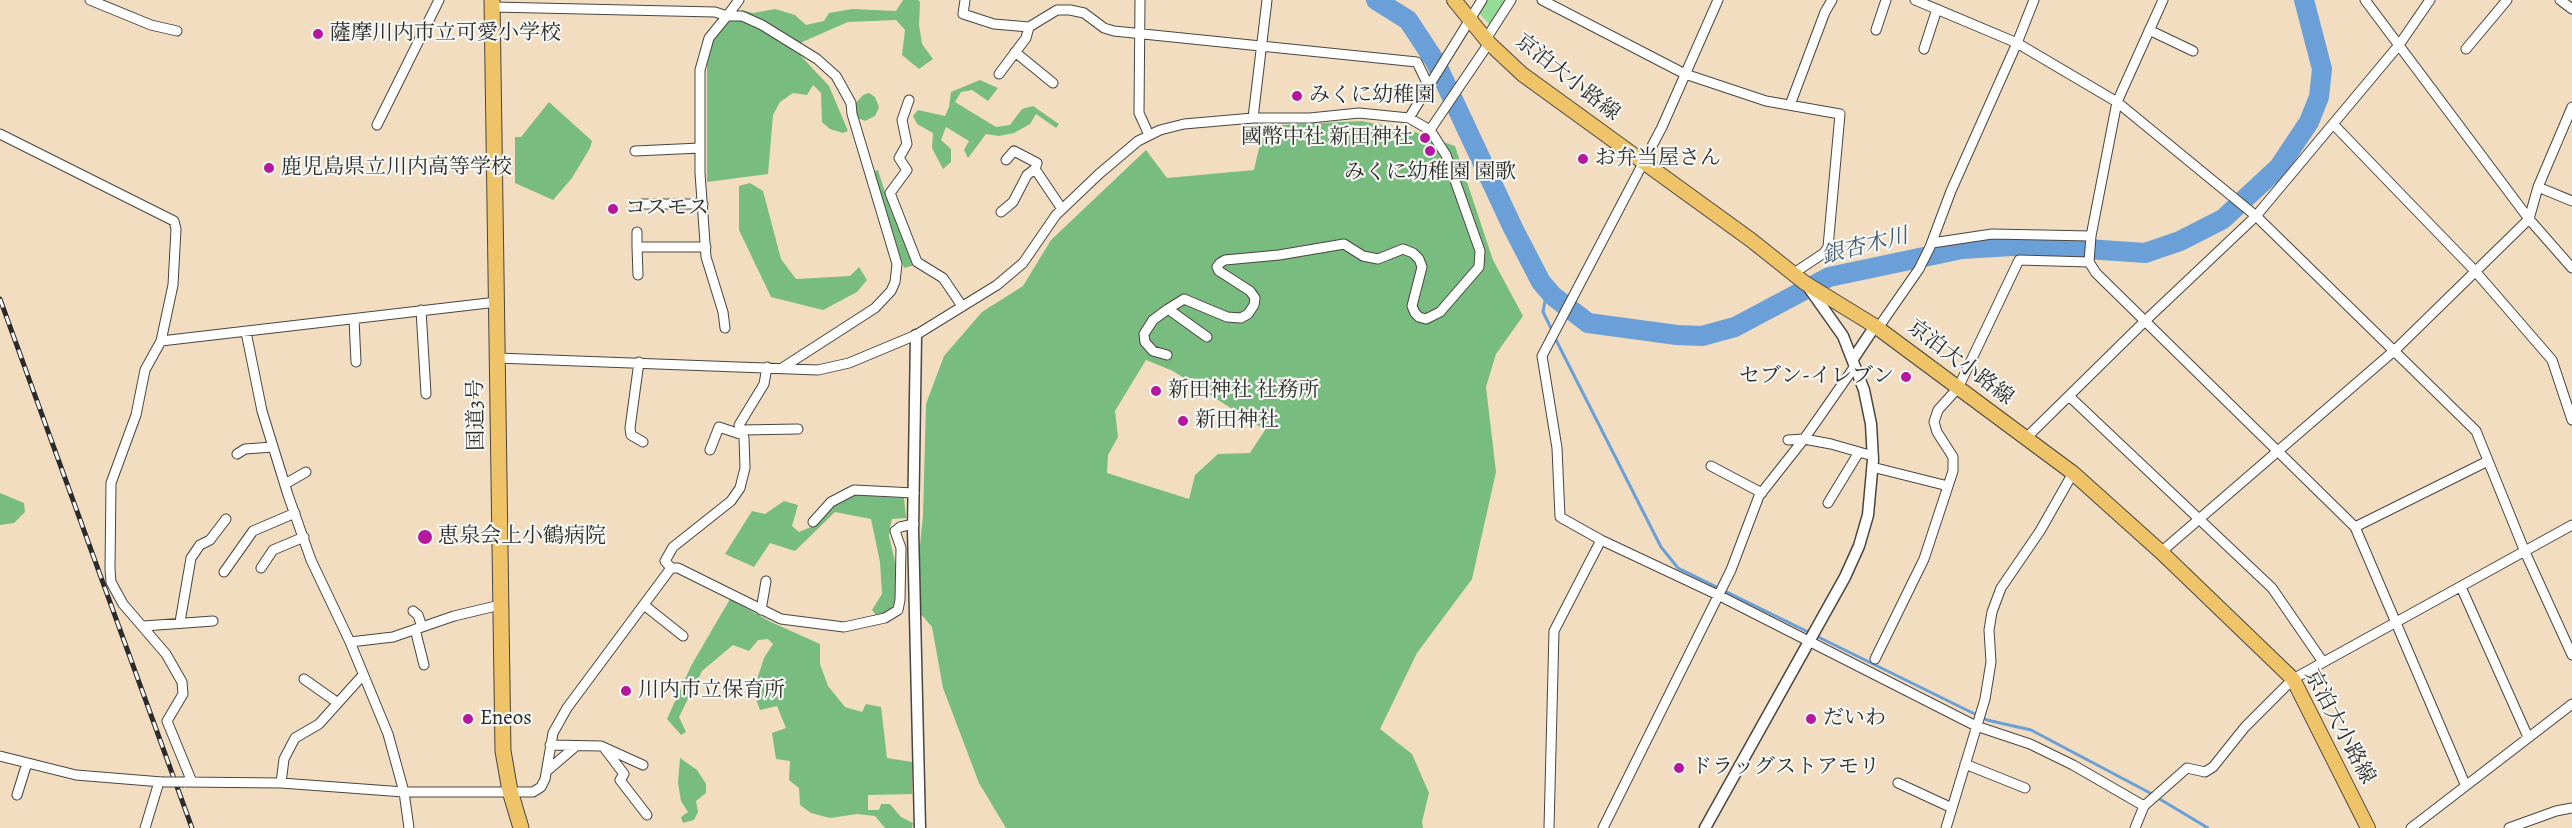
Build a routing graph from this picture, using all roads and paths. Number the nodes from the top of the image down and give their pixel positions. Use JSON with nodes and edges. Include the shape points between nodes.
{"nodes":[{"id":1,"x":90,"y":0,"type":"edge"},
{"id":2,"x":439,"y":0,"type":"edge"},
{"id":3,"x":739,"y":0,"type":"edge"},
{"id":4,"x":964,"y":0,"type":"edge"},
{"id":5,"x":1140,"y":0,"type":"edge"},
{"id":6,"x":1267,"y":0,"type":"edge"},
{"id":7,"x":1454,"y":0,"type":"edge"},
{"id":8,"x":1482,"y":0,"type":"edge"},
{"id":9,"x":1510,"y":0,"type":"edge"},
{"id":10,"x":1542,"y":0,"type":"edge"},
{"id":11,"x":1718,"y":0,"type":"edge"},
{"id":12,"x":1832,"y":0,"type":"edge"},
{"id":13,"x":1886,"y":0,"type":"edge"},
{"id":14,"x":1915,"y":0,"type":"edge"},
{"id":15,"x":2034,"y":0,"type":"edge"},
{"id":16,"x":2163,"y":0,"type":"edge"},
{"id":17,"x":2365,"y":0,"type":"edge"},
{"id":18,"x":2430,"y":0,"type":"edge"},
{"id":19,"x":2507,"y":0,"type":"edge"},
{"id":20,"x":2560,"y":0,"type":"edge"},
{"id":21,"x":493,"y":4,"type":"edge"},
{"id":22,"x":609,"y":4,"type":"edge"},
{"id":23,"x":1937,"y":9,"type":"junction"},
{"id":24,"x":2572,"y":9,"type":"edge"},
{"id":25,"x":727,"y":16,"type":"junction"},
{"id":26,"x":1470,"y":21,"type":"junction"},
{"id":27,"x":1029,"y":27,"type":"junction"},
{"id":28,"x":1876,"y":30,"type":"dead end"},
{"id":29,"x":2149,"y":30,"type":"junction"},
{"id":30,"x":177,"y":31,"type":"dead end"},
{"id":31,"x":1138,"y":35,"type":"junction"},
{"id":32,"x":1487,"y":41,"type":"junction"},
{"id":33,"x":2017,"y":44,"type":"junction"},
{"id":34,"x":2399,"y":45,"type":"junction"},
{"id":35,"x":1262,"y":47,"type":"junction"},
{"id":36,"x":1924,"y":49,"type":"dead end"},
{"id":37,"x":2466,"y":49,"type":"dead end"},
{"id":38,"x":2193,"y":51,"type":"dead end"},
{"id":39,"x":1015,"y":52,"type":"junction"},
{"id":40,"x":999,"y":74,"type":"dead end"},
{"id":41,"x":1685,"y":74,"type":"junction"},
{"id":42,"x":1053,"y":83,"type":"dead end"},
{"id":43,"x":1429,"y":86,"type":"junction"},
{"id":44,"x":909,"y":100,"type":"dead end"},
{"id":45,"x":2117,"y":102,"type":"junction"},
{"id":46,"x":1790,"y":105,"type":"junction"},
{"id":47,"x":2572,"y":107,"type":"edge"},
{"id":48,"x":1253,"y":118,"type":"junction"},
{"id":49,"x":1409,"y":118,"type":"junction"},
{"id":50,"x":377,"y":124,"type":"dead end"},
{"id":51,"x":2332,"y":124,"type":"junction"},
{"id":52,"x":1430,"y":130,"type":"junction"},
{"id":53,"x":0,"y":134,"type":"edge"},
{"id":54,"x":1149,"y":135,"type":"junction"},
{"id":55,"x":700,"y":148,"type":"junction"},
{"id":56,"x":634,"y":151,"type":"dead end"},
{"id":57,"x":1006,"y":160,"type":"dead end"},
{"id":58,"x":1644,"y":163,"type":"junction"},
{"id":59,"x":1035,"y":170,"type":"junction"},
{"id":60,"x":2538,"y":187,"type":"junction"},
{"id":61,"x":2572,"y":201,"type":"edge"},
{"id":62,"x":642,"y":204,"type":"dead end"},
{"id":63,"x":703,"y":204,"type":"junction"},
{"id":64,"x":1062,"y":209,"type":"junction"},
{"id":65,"x":1001,"y":212,"type":"dead end"},
{"id":66,"x":2256,"y":216,"type":"junction"},
{"id":67,"x":2529,"y":219,"type":"junction"},
{"id":68,"x":637,"y":232,"type":"dead end"},
{"id":69,"x":2091,"y":236,"type":"junction"},
{"id":70,"x":1931,"y":245,"type":"junction"},
{"id":71,"x":637,"y":247,"type":"junction"},
{"id":72,"x":706,"y":248,"type":"junction"},
{"id":73,"x":2089,"y":262,"type":"junction"},
{"id":74,"x":2572,"y":268,"type":"edge"},
{"id":75,"x":2475,"y":271,"type":"junction"},
{"id":76,"x":638,"y":275,"type":"dead end"},
{"id":77,"x":1800,"y":278,"type":"junction"},
{"id":78,"x":1819,"y":294,"type":"junction"},
{"id":79,"x":497,"y":302,"type":"junction"},
{"id":80,"x":962,"y":306,"type":"junction"},
{"id":81,"x":1168,"y":309,"type":"junction"},
{"id":82,"x":421,"y":310,"type":"junction"},
{"id":83,"x":354,"y":319,"type":"junction"},
{"id":84,"x":2145,"y":321,"type":"junction"},
{"id":85,"x":1876,"y":327,"type":"junction"},
{"id":86,"x":725,"y":328,"type":"dead end"},
{"id":87,"x":246,"y":332,"type":"junction"},
{"id":88,"x":916,"y":335,"type":"junction"},
{"id":89,"x":1207,"y":337,"type":"dead end"},
{"id":90,"x":161,"y":341,"type":"junction"},
{"id":91,"x":2395,"y":350,"type":"junction"},
{"id":92,"x":1167,"y":356,"type":"dead end"},
{"id":93,"x":497,"y":358,"type":"junction"},
{"id":94,"x":356,"y":362,"type":"dead end"},
{"id":95,"x":639,"y":362,"type":"junction"},
{"id":96,"x":1854,"y":362,"type":"junction"},
{"id":97,"x":767,"y":368,"type":"junction"},
{"id":98,"x":782,"y":368,"type":"junction"},
{"id":99,"x":1958,"y":388,"type":"junction"},
{"id":100,"x":426,"y":394,"type":"dead end"},
{"id":101,"x":2069,"y":396,"type":"junction"},
{"id":102,"x":2572,"y":420,"type":"edge"},
{"id":103,"x":798,"y":429,"type":"dead end"},
{"id":104,"x":742,"y":432,"type":"junction"},
{"id":105,"x":2026,"y":438,"type":"junction"},
{"id":106,"x":1788,"y":440,"type":"dead end"},
{"id":107,"x":1804,"y":440,"type":"junction"},
{"id":108,"x":643,"y":442,"type":"dead end"},
{"id":109,"x":273,"y":447,"type":"junction"},
{"id":110,"x":710,"y":450,"type":"dead end"},
{"id":111,"x":1858,"y":452,"type":"junction"},
{"id":112,"x":2279,"y":452,"type":"junction"},
{"id":113,"x":237,"y":454,"type":"dead end"},
{"id":114,"x":1872,"y":461,"type":"junction"},
{"id":115,"x":2488,"y":461,"type":"junction"},
{"id":116,"x":1711,"y":466,"type":"dead end"},
{"id":117,"x":306,"y":472,"type":"dead end"},
{"id":118,"x":2073,"y":473,"type":"junction"},
{"id":119,"x":285,"y":484,"type":"junction"},
{"id":120,"x":1948,"y":486,"type":"junction"},
{"id":121,"x":914,"y":493,"type":"junction"},
{"id":122,"x":1762,"y":493,"type":"junction"},
{"id":123,"x":1828,"y":502,"type":"dead end"},
{"id":124,"x":295,"y":513,"type":"junction"},
{"id":125,"x":226,"y":519,"type":"dead end"},
{"id":126,"x":2199,"y":520,"type":"junction"},
{"id":127,"x":813,"y":522,"type":"dead end"},
{"id":128,"x":914,"y":524,"type":"junction"},
{"id":129,"x":2572,"y":525,"type":"edge"},
{"id":130,"x":2355,"y":527,"type":"junction"},
{"id":131,"x":304,"y":537,"type":"junction"},
{"id":132,"x":1601,"y":540,"type":"junction"},
{"id":133,"x":2161,"y":552,"type":"junction"},
{"id":134,"x":2525,"y":552,"type":"junction"},
{"id":135,"x":261,"y":568,"type":"dead end"},
{"id":136,"x":671,"y":568,"type":"junction"},
{"id":137,"x":224,"y":572,"type":"dead end"},
{"id":138,"x":766,"y":581,"type":"dead end"},
{"id":139,"x":2461,"y":587,"type":"junction"},
{"id":140,"x":1718,"y":596,"type":"junction"},
{"id":141,"x":500,"y":605,"type":"junction"},
{"id":142,"x":644,"y":605,"type":"junction"},
{"id":143,"x":761,"y":610,"type":"junction"},
{"id":144,"x":413,"y":611,"type":"dead end"},
{"id":145,"x":213,"y":621,"type":"dead end"},
{"id":146,"x":2396,"y":621,"type":"junction"},
{"id":147,"x":180,"y":622,"type":"junction"},
{"id":148,"x":144,"y":626,"type":"junction"},
{"id":149,"x":419,"y":628,"type":"junction"},
{"id":150,"x":683,"y":636,"type":"dead end"},
{"id":151,"x":350,"y":642,"type":"junction"},
{"id":152,"x":1809,"y":643,"type":"junction"},
{"id":153,"x":2572,"y":655,"type":"edge"},
{"id":154,"x":1875,"y":659,"type":"dead end"},
{"id":155,"x":2322,"y":662,"type":"junction"},
{"id":156,"x":424,"y":665,"type":"dead end"},
{"id":157,"x":363,"y":675,"type":"junction"},
{"id":158,"x":304,"y":679,"type":"dead end"},
{"id":159,"x":2293,"y":679,"type":"junction"},
{"id":160,"x":338,"y":703,"type":"junction"},
{"id":161,"x":2572,"y":704,"type":"edge"},
{"id":162,"x":1976,"y":726,"type":"junction"},
{"id":163,"x":2528,"y":737,"type":"junction"},
{"id":164,"x":550,"y":745,"type":"junction"},
{"id":165,"x":576,"y":746,"type":"junction"},
{"id":166,"x":604,"y":748,"type":"junction"},
{"id":167,"x":0,"y":756,"type":"edge"},
{"id":168,"x":27,"y":763,"type":"junction"},
{"id":169,"x":1965,"y":764,"type":"junction"},
{"id":170,"x":643,"y":765,"type":"dead end"},
{"id":171,"x":548,"y":770,"type":"junction"},
{"id":172,"x":161,"y":782,"type":"junction"},
{"id":173,"x":188,"y":782,"type":"junction"},
{"id":174,"x":280,"y":783,"type":"junction"},
{"id":175,"x":1898,"y":783,"type":"dead end"},
{"id":176,"x":2465,"y":784,"type":"junction"},
{"id":177,"x":2025,"y":788,"type":"dead end"},
{"id":178,"x":510,"y":791,"type":"junction"},
{"id":179,"x":404,"y":792,"type":"junction"},
{"id":180,"x":17,"y":795,"type":"dead end"},
{"id":181,"x":2144,"y":806,"type":"junction"},
{"id":182,"x":1952,"y":808,"type":"junction"},
{"id":183,"x":2572,"y":808,"type":"edge"},
{"id":184,"x":647,"y":815,"type":"dead end"},
{"id":185,"x":145,"y":828,"type":"edge"},
{"id":186,"x":409,"y":828,"type":"edge"},
{"id":187,"x":521,"y":828,"type":"edge"},
{"id":188,"x":920,"y":828,"type":"edge"},
{"id":189,"x":1549,"y":828,"type":"edge"},
{"id":190,"x":1603,"y":828,"type":"edge"},
{"id":191,"x":1705,"y":828,"type":"edge"},
{"id":192,"x":1946,"y":828,"type":"edge"},
{"id":193,"x":2135,"y":828,"type":"edge"},
{"id":194,"x":2368,"y":828,"type":"edge"},
{"id":195,"x":2411,"y":828,"type":"edge"},
{"id":196,"x":2509,"y":828,"type":"edge"}],
"edges":[{"from":1,"to":30,"type":"street","via":[[151,25]]},
{"from":2,"to":50,"type":"street"},
{"from":3,"to":25,"type":"street"},
{"from":4,"to":27,"type":"street","via":[[963,14],[994,24]]},
{"from":5,"to":31,"type":"street"},
{"from":6,"to":35,"type":"street"},
{"from":7,"to":26,"type":"main road","name":"京泊大小路線"},
{"from":8,"to":26,"type":"street"},
{"from":9,"to":32,"type":"street"},
{"from":10,"to":41,"type":"street"},
{"from":11,"to":41,"type":"street"},
{"from":12,"to":46,"type":"street"},
{"from":13,"to":28,"type":"street"},
{"from":14,"to":23,"type":"street"},
{"from":15,"to":33,"type":"street"},
{"from":16,"to":29,"type":"street"},
{"from":17,"to":34,"type":"street"},
{"from":18,"to":34,"type":"street"},
{"from":19,"to":37,"type":"street"},
{"from":20,"to":24,"type":"street"},
{"from":21,"to":22,"type":"street"},
{"from":21,"to":79,"type":"highway","name":"国道3号"},
{"from":22,"to":25,"type":"street"},
{"from":23,"to":33,"type":"street"},
{"from":23,"to":36,"type":"street"},
{"from":25,"to":55,"type":"street","via":[[709,38],[699,70]]},
{"from":25,"to":98,"type":"street","via":[[742,16],[762,25],[817,59],[836,76],[851,103],[897,264],[891,291],[875,308]]},
{"from":26,"to":32,"type":"main road","name":"京泊大小路線"},
{"from":26,"to":43,"type":"street"},
{"from":27,"to":31,"type":"street","via":[[1057,10],[1070,10],[1084,13],[1104,28]]},
{"from":27,"to":39,"type":"street"},
{"from":29,"to":38,"type":"street"},
{"from":29,"to":45,"type":"street"},
{"from":31,"to":35,"type":"street"},
{"from":31,"to":54,"type":"street","via":[[1139,113]]},
{"from":32,"to":52,"type":"street"},
{"from":32,"to":58,"type":"main road","name":"京泊大小路線","via":[[1522,74]]},
{"from":33,"to":45,"type":"street"},
{"from":33,"to":70,"type":"street"},
{"from":34,"to":51,"type":"street"},
{"from":34,"to":67,"type":"street"},
{"from":35,"to":43,"type":"street","via":[[1417,62]]},
{"from":35,"to":48,"type":"street"},
{"from":39,"to":40,"type":"street"},
{"from":39,"to":42,"type":"street"},
{"from":41,"to":46,"type":"street"},
{"from":41,"to":58,"type":"street"},
{"from":43,"to":49,"type":"street"},
{"from":44,"to":80,"type":"street","via":[[902,120],[907,144],[899,158],[907,170],[890,193],[917,262],[943,278]]},
{"from":45,"to":66,"type":"street"},
{"from":45,"to":69,"type":"street"},
{"from":46,"to":77,"type":"street","via":[[1839,114],[1828,247]]},
{"from":47,"to":60,"type":"street"},
{"from":48,"to":49,"type":"street","via":[[1359,113]]},
{"from":48,"to":54,"type":"street","via":[[1185,124]]},
{"from":49,"to":52,"type":"street"},
{"from":51,"to":66,"type":"street"},
{"from":51,"to":75,"type":"street"},
{"from":52,"to":81,"type":"street","via":[[1446,154],[1480,251],[1479,267],[1472,277],[1433,318],[1419,318],[1412,306],[1422,267],[1413,253],[1403,249],[1378,259],[1363,256],[1344,244],[1220,263],[1219,271],[1251,291],[1255,298],[1248,314],[1240,318],[1227,317],[1184,299]]},
{"from":53,"to":90,"type":"street","via":[[174,221],[173,285]]},
{"from":54,"to":64,"type":"street","via":[[1120,154]]},
{"from":55,"to":56,"type":"street"},
{"from":55,"to":63,"type":"street"},
{"from":57,"to":59,"type":"street","via":[[1014,152],[1037,162]]},
{"from":58,"to":77,"type":"main road","name":"京泊大小路線"},
{"from":58,"to":132,"type":"street","via":[[1542,356],[1557,448],[1560,517]]},
{"from":59,"to":64,"type":"street"},
{"from":59,"to":65,"type":"street","via":[[1013,202]]},
{"from":60,"to":61,"type":"street"},
{"from":60,"to":67,"type":"street"},
{"from":62,"to":63,"type":"street"},
{"from":63,"to":72,"type":"street"},
{"from":64,"to":80,"type":"street","via":[[1023,263],[997,285]]},
{"from":66,"to":84,"type":"street"},
{"from":66,"to":91,"type":"street"},
{"from":67,"to":74,"type":"street"},
{"from":67,"to":75,"type":"street"},
{"from":68,"to":71,"type":"street"},
{"from":69,"to":70,"type":"street","via":[[1992,234]]},
{"from":69,"to":73,"type":"street"},
{"from":70,"to":85,"type":"street","via":[[1919,269]]},
{"from":71,"to":72,"type":"street"},
{"from":71,"to":76,"type":"street"},
{"from":72,"to":86,"type":"street"},
{"from":73,"to":84,"type":"street"},
{"from":73,"to":99,"type":"street","via":[[2019,260]]},
{"from":75,"to":91,"type":"street"},
{"from":75,"to":102,"type":"street","via":[[2552,360]]},
{"from":77,"to":78,"type":"main road","name":"京泊大小路線"},
{"from":78,"to":85,"type":"main road","name":"京泊大小路線"},
{"from":78,"to":96,"type":"street"},
{"from":79,"to":82,"type":"street"},
{"from":79,"to":93,"type":"highway","name":"国道3号"},
{"from":80,"to":88,"type":"street"},
{"from":81,"to":89,"type":"street"},
{"from":81,"to":92,"type":"street","via":[[1153,320],[1144,334],[1153,351]]},
{"from":82,"to":83,"type":"street"},
{"from":82,"to":100,"type":"street"},
{"from":83,"to":87,"type":"street"},
{"from":83,"to":94,"type":"street"},
{"from":84,"to":101,"type":"street"},
{"from":84,"to":112,"type":"street"},
{"from":85,"to":96,"type":"street"},
{"from":85,"to":99,"type":"main road","name":"京泊大小路線"},
{"from":87,"to":90,"type":"street"},
{"from":87,"to":109,"type":"street"},
{"from":88,"to":98,"type":"street","via":[[849,363],[818,369]]},
{"from":88,"to":121,"type":"street"},
{"from":90,"to":148,"type":"street","via":[[145,370],[136,415],[109,495],[111,582],[123,604]]},
{"from":91,"to":112,"type":"street"},
{"from":91,"to":115,"type":"street","via":[[2476,430]]},
{"from":93,"to":95,"type":"street"},
{"from":93,"to":141,"type":"highway","name":"国道3号"},
{"from":95,"to":97,"type":"street"},
{"from":95,"to":108,"type":"street","via":[[630,428],[631,435]]},
{"from":96,"to":107,"type":"street"},
{"from":96,"to":114,"type":"street","via":[[1868,406]]},
{"from":97,"to":98,"type":"street"},
{"from":97,"to":104,"type":"street","via":[[764,384],[739,425]]},
{"from":99,"to":105,"type":"main road","name":"京泊大小路線"},
{"from":99,"to":120,"type":"street","via":[[1938,410],[1934,422],[1953,457]]},
{"from":101,"to":105,"type":"street"},
{"from":101,"to":126,"type":"street"},
{"from":103,"to":104,"type":"street"},
{"from":104,"to":110,"type":"street","via":[[718,427]]},
{"from":104,"to":136,"type":"street","via":[[745,468],[740,488],[731,501],[673,547],[665,561]]},
{"from":105,"to":118,"type":"main road","name":"京泊大小路線"},
{"from":106,"to":107,"type":"street"},
{"from":107,"to":111,"type":"street"},
{"from":107,"to":122,"type":"street"},
{"from":109,"to":113,"type":"street","via":[[245,449]]},
{"from":109,"to":119,"type":"street"},
{"from":111,"to":114,"type":"street"},
{"from":111,"to":123,"type":"street"},
{"from":112,"to":126,"type":"street"},
{"from":112,"to":130,"type":"street"},
{"from":114,"to":120,"type":"street"},
{"from":114,"to":152,"type":"street","via":[[1869,515],[1859,546]]},
{"from":115,"to":130,"type":"street"},
{"from":115,"to":134,"type":"street"},
{"from":116,"to":122,"type":"street"},
{"from":117,"to":119,"type":"street"},
{"from":118,"to":133,"type":"main road","name":"京泊大小路線"},
{"from":118,"to":162,"type":"street","via":[[2001,588],[1989,630],[1992,662]]},
{"from":119,"to":124,"type":"street"},
{"from":120,"to":154,"type":"street","via":[[1924,559]]},
{"from":121,"to":127,"type":"street","via":[[854,490],[831,502]]},
{"from":121,"to":128,"type":"street"},
{"from":122,"to":140,"type":"street"},
{"from":124,"to":131,"type":"street"},
{"from":124,"to":137,"type":"street","via":[[253,531]]},
{"from":125,"to":147,"type":"street","via":[[191,558]]},
{"from":126,"to":133,"type":"street"},
{"from":126,"to":155,"type":"street","via":[[2272,588]]},
{"from":128,"to":143,"type":"street","via":[[895,531],[901,548],[900,600],[898,610],[891,616],[844,627],[781,619]]},
{"from":128,"to":188,"type":"street"},
{"from":129,"to":134,"type":"street"},
{"from":130,"to":146,"type":"street"},
{"from":131,"to":135,"type":"street","via":[[273,550]]},
{"from":131,"to":151,"type":"street"},
{"from":132,"to":140,"type":"street"},
{"from":132,"to":189,"type":"street","via":[[1554,631]]},
{"from":133,"to":159,"type":"main road","name":"京泊大小路線"},
{"from":134,"to":139,"type":"street"},
{"from":134,"to":153,"type":"street"},
{"from":136,"to":142,"type":"street"},
{"from":136,"to":143,"type":"street"},
{"from":138,"to":143,"type":"street"},
{"from":139,"to":146,"type":"street"},
{"from":139,"to":163,"type":"street"},
{"from":140,"to":152,"type":"street"},
{"from":140,"to":190,"type":"street"},
{"from":141,"to":149,"type":"street"},
{"from":141,"to":178,"type":"highway","name":"国道3号","via":[[503,751]]},
{"from":142,"to":150,"type":"street"},
{"from":142,"to":164,"type":"street","via":[[567,708]]},
{"from":144,"to":149,"type":"street","via":[[418,615]]},
{"from":145,"to":147,"type":"street"},
{"from":146,"to":155,"type":"street"},
{"from":146,"to":176,"type":"street"},
{"from":147,"to":148,"type":"street"},
{"from":148,"to":173,"type":"street","via":[[183,682],[183,694],[167,721]]},
{"from":149,"to":151,"type":"street","via":[[393,637]]},
{"from":149,"to":156,"type":"street"},
{"from":151,"to":157,"type":"street"},
{"from":152,"to":162,"type":"street"},
{"from":152,"to":191,"type":"street"},
{"from":155,"to":159,"type":"street"},
{"from":157,"to":160,"type":"street"},
{"from":157,"to":179,"type":"street","via":[[388,734]]},
{"from":158,"to":160,"type":"street"},
{"from":159,"to":181,"type":"street","via":[[2245,726],[2213,767],[2205,772],[2187,768]]},
{"from":159,"to":194,"type":"main road","name":"京泊大小路線"},
{"from":160,"to":174,"type":"street","via":[[319,724],[295,738],[284,759]]},
{"from":161,"to":163,"type":"street"},
{"from":162,"to":169,"type":"street"},
{"from":162,"to":181,"type":"street","via":[[2030,744]]},
{"from":163,"to":176,"type":"street"},
{"from":164,"to":165,"type":"street"},
{"from":164,"to":171,"type":"street"},
{"from":165,"to":166,"type":"street"},
{"from":165,"to":171,"type":"street"},
{"from":166,"to":170,"type":"street"},
{"from":166,"to":184,"type":"street","via":[[624,774],[620,780]]},
{"from":167,"to":168,"type":"street"},
{"from":168,"to":172,"type":"street","via":[[76,775]]},
{"from":168,"to":180,"type":"street"},
{"from":169,"to":177,"type":"street"},
{"from":169,"to":182,"type":"street"},
{"from":171,"to":178,"type":"street","via":[[538,790]]},
{"from":172,"to":173,"type":"street","bridge":true},
{"from":172,"to":185,"type":"street"},
{"from":173,"to":174,"type":"street"},
{"from":174,"to":179,"type":"street"},
{"from":175,"to":182,"type":"street"},
{"from":176,"to":195,"type":"street"},
{"from":178,"to":179,"type":"street"},
{"from":178,"to":187,"type":"highway","name":"国道3号"},
{"from":179,"to":186,"type":"street"},
{"from":181,"to":193,"type":"street"},
{"from":182,"to":192,"type":"street"},
{"from":183,"to":196,"type":"street"}]}
